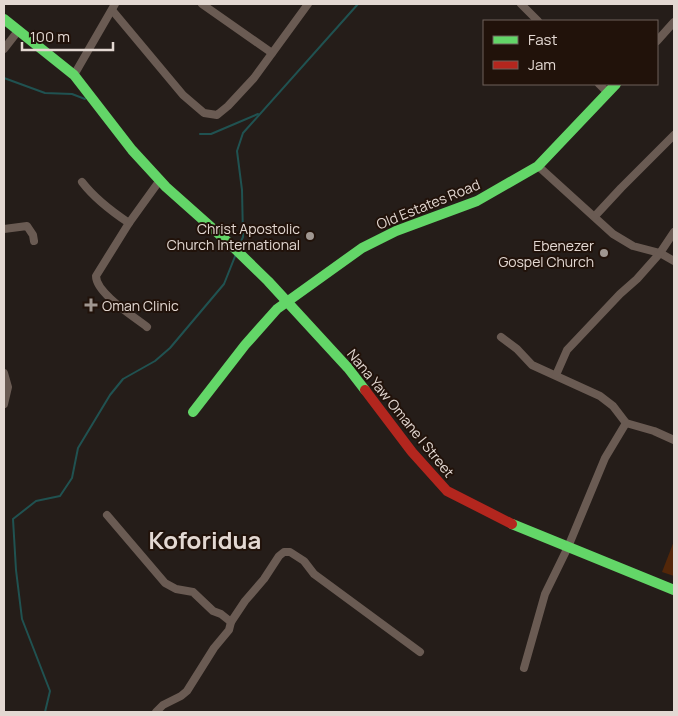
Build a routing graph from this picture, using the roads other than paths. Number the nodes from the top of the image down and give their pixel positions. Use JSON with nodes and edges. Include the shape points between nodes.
{"nodes":[{"id":1,"x":202,"y":4,"type":"edge"},
{"id":2,"x":308,"y":4,"type":"edge"},
{"id":3,"x":521,"y":4,"type":"edge"},
{"id":4,"x":113,"y":7,"type":"edge"},
{"id":5,"x":4,"y":19,"type":"edge"},
{"id":6,"x":537,"y":20,"type":"edge"},
{"id":7,"x":674,"y":22,"type":"edge"},
{"id":8,"x":18,"y":31,"type":"junction"},
{"id":9,"x":658,"y":40,"type":"edge"},
{"id":10,"x":4,"y":49,"type":"edge"},
{"id":11,"x":272,"y":53,"type":"junction"},
{"id":12,"x":74,"y":75,"type":"junction"},
{"id":13,"x":600,"y":85,"type":"edge"},
{"id":14,"x":615,"y":85,"type":"edge"},
{"id":15,"x":607,"y":92,"type":"junction"},
{"id":16,"x":674,"y":135,"type":"edge"},
{"id":17,"x":538,"y":166,"type":"junction"},
{"id":18,"x":160,"y":180,"type":"junction"},
{"id":19,"x":82,"y":182,"type":"dead end"},
{"id":20,"x":595,"y":216,"type":"junction"},
{"id":21,"x":129,"y":223,"type":"junction"},
{"id":22,"x":4,"y":229,"type":"edge"},
{"id":23,"x":674,"y":232,"type":"edge"},
{"id":24,"x":34,"y":241,"type":"dead end"},
{"id":25,"x":660,"y":253,"type":"junction"},
{"id":26,"x":674,"y":261,"type":"edge"},
{"id":27,"x":287,"y":301,"type":"junction"},
{"id":28,"x":147,"y":327,"type":"dead end"},
{"id":29,"x":501,"y":337,"type":"dead end"},
{"id":30,"x":4,"y":373,"type":"edge"},
{"id":31,"x":556,"y":375,"type":"junction"},
{"id":32,"x":4,"y":404,"type":"edge"},
{"id":33,"x":194,"y":412,"type":"dead end"},
{"id":34,"x":626,"y":423,"type":"junction"},
{"id":35,"x":674,"y":440,"type":"edge"},
{"id":36,"x":107,"y":515,"type":"dead end"},
{"id":37,"x":568,"y":547,"type":"junction"},
{"id":38,"x":674,"y":590,"type":"edge"},
{"id":39,"x":231,"y":622,"type":"junction"},
{"id":40,"x":420,"y":652,"type":"dead end"},
{"id":41,"x":524,"y":668,"type":"dead end"},
{"id":42,"x":156,"y":712,"type":"edge"}],
"edges":[{"from":1,"to":11,"type":"street"},
{"from":2,"to":11,"type":"street"},
{"from":3,"to":6,"type":"street"},
{"from":4,"to":11,"type":"street","via":[[183,95],[204,113],[217,114],[228,106]]},
{"from":4,"to":12,"type":"street"},
{"from":5,"to":8,"type":"main road"},
{"from":7,"to":9,"type":"street"},
{"from":8,"to":10,"type":"street"},
{"from":8,"to":12,"type":"main road"},
{"from":12,"to":18,"type":"main road","via":[[132,150]]},
{"from":13,"to":15,"type":"street"},
{"from":14,"to":15,"type":"main road","name":"Old Estates Road"},
{"from":15,"to":17,"type":"main road","name":"Old Estates Road"},
{"from":16,"to":20,"type":"street"},
{"from":17,"to":20,"type":"street"},
{"from":17,"to":27,"type":"main road","name":"Old Estates Road","via":[[478,201],[396,231],[362,248]]},
{"from":18,"to":21,"type":"street"},
{"from":18,"to":27,"type":"main road","name":"Nana Yaw Omane I Street","via":[[229,242]]},
{"from":19,"to":21,"type":"street","via":[[107,208]]},
{"from":20,"to":25,"type":"street","via":[[613,234],[633,246]]},
{"from":21,"to":28,"type":"street","via":[[96,276],[96,282],[102,291]]},
{"from":22,"to":24,"type":"street","via":[[27,226]]},
{"from":23,"to":25,"type":"street"},
{"from":25,"to":26,"type":"street"},
{"from":25,"to":31,"type":"street","via":[[567,350]]},
{"from":27,"to":33,"type":"main road","name":"Old Estates Road","via":[[245,345]]},
{"from":27,"to":37,"type":"main road","name":"Nana Yaw Omane I Street","via":[[348,368],[412,452],[447,491],[507,522]]},
{"from":29,"to":31,"type":"street","via":[[532,365]]},
{"from":30,"to":32,"type":"street","via":[[8,387]]},
{"from":31,"to":34,"type":"street","via":[[600,396]]},
{"from":34,"to":35,"type":"street"},
{"from":34,"to":37,"type":"street","via":[[605,458]]},
{"from":36,"to":39,"type":"street","via":[[165,583],[193,592],[213,611]]},
{"from":37,"to":38,"type":"main road","name":"Nana Yaw Omane I Street"},
{"from":37,"to":41,"type":"street","via":[[545,594]]},
{"from":39,"to":40,"type":"street","via":[[278,556],[290,552],[304,561],[314,574]]},
{"from":39,"to":42,"type":"street","via":[[187,691]]}]}
